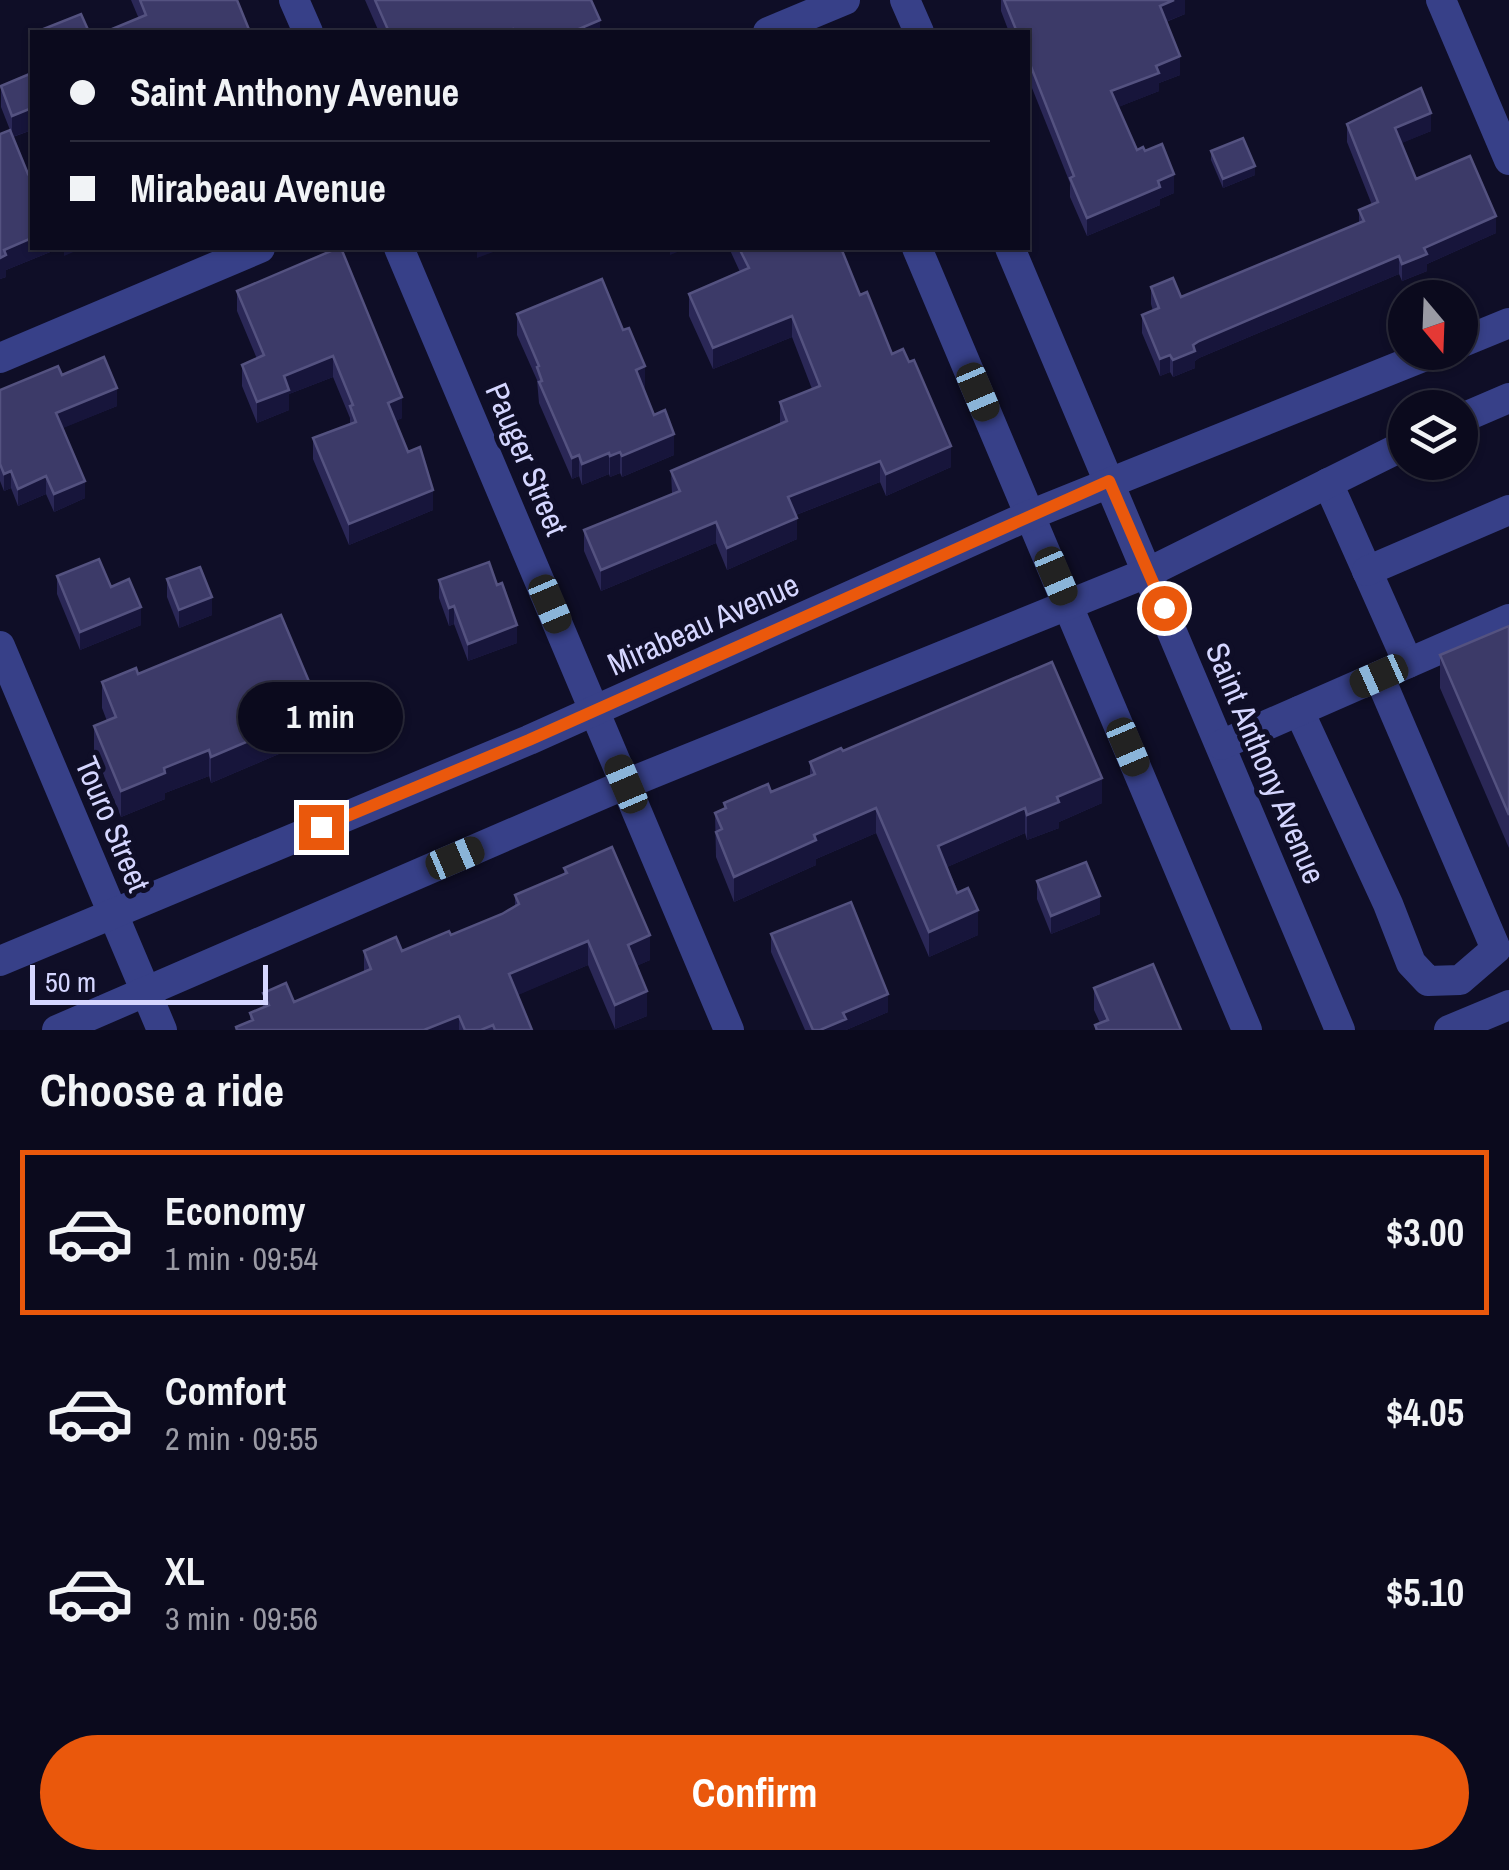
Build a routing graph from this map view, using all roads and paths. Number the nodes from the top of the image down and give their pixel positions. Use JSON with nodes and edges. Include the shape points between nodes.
{"nodes":[{"id":1,"x":294,"y":0,"type":"edge"},
{"id":2,"x":905,"y":0,"type":"edge"},
{"id":3,"x":1442,"y":0,"type":"edge"},
{"id":4,"x":826,"y":11,"type":"edge"},
{"id":5,"x":307,"y":30,"type":"edge"},
{"id":6,"x":774,"y":30,"type":"edge"},
{"id":7,"x":918,"y":30,"type":"edge"},
{"id":8,"x":1509,"y":160,"type":"edge"},
{"id":9,"x":255,"y":250,"type":"edge"},
{"id":10,"x":400,"y":250,"type":"edge"},
{"id":11,"x":918,"y":250,"type":"edge"},
{"id":12,"x":1011,"y":250,"type":"edge"},
{"id":13,"x":1509,"y":323,"type":"edge"},
{"id":14,"x":1478,"y":336,"type":"edge"},
{"id":15,"x":0,"y":358,"type":"edge"},
{"id":16,"x":1390,"y":370,"type":"edge"},
{"id":17,"x":1509,"y":398,"type":"edge"},
{"id":18,"x":1478,"y":411,"type":"edge"},
{"id":19,"x":1388,"y":453,"type":"edge"},
{"id":20,"x":1109,"y":481,"type":"junction"},
{"id":21,"x":1328,"y":483,"type":"junction"},
{"id":22,"x":1509,"y":510,"type":"edge"},
{"id":23,"x":1030,"y":515,"type":"junction"},
{"id":24,"x":1367,"y":570,"type":"junction"},
{"id":25,"x":1149,"y":572,"type":"junction"},
{"id":26,"x":1069,"y":606,"type":"junction"},
{"id":27,"x":1509,"y":619,"type":"edge"},
{"id":28,"x":0,"y":646,"type":"edge"},
{"id":29,"x":1408,"y":663,"type":"junction"},
{"id":30,"x":1379,"y":676,"type":"junction"},
{"id":31,"x":596,"y":710,"type":"junction"},
{"id":32,"x":1299,"y":710,"type":"junction"},
{"id":33,"x":1221,"y":745,"type":"junction"},
{"id":34,"x":626,"y":784,"type":"junction"},
{"id":35,"x":113,"y":914,"type":"junction"},
{"id":36,"x":0,"y":961,"type":"edge"},
{"id":37,"x":146,"y":993,"type":"junction"},
{"id":38,"x":1509,"y":1004,"type":"edge"},
{"id":39,"x":57,"y":1030,"type":"edge"},
{"id":40,"x":162,"y":1030,"type":"edge"},
{"id":41,"x":730,"y":1030,"type":"edge"},
{"id":42,"x":1247,"y":1030,"type":"edge"},
{"id":43,"x":1340,"y":1030,"type":"edge"},
{"id":44,"x":1449,"y":1030,"type":"edge"}],
"edges":[{"from":1,"to":5,"type":"street"},
{"from":2,"to":7,"type":"street"},
{"from":3,"to":8,"type":"street"},
{"from":4,"to":6,"type":"street"},
{"from":9,"to":15,"type":"street"},
{"from":10,"to":31,"type":"street","name":"Pauger Street"},
{"from":11,"to":23,"type":"street"},
{"from":12,"to":20,"type":"street","name":"Saint Anthony Avenue"},
{"from":13,"to":14,"type":"street"},
{"from":16,"to":20,"type":"street","name":"Mirabeau Avenue"},
{"from":17,"to":18,"type":"street"},
{"from":19,"to":21,"type":"street"},
{"from":20,"to":23,"type":"street","name":"Mirabeau Avenue"},
{"from":20,"to":25,"type":"street","name":"Saint Anthony Avenue"},
{"from":21,"to":24,"type":"street"},
{"from":21,"to":25,"type":"street"},
{"from":22,"to":24,"type":"street"},
{"from":23,"to":26,"type":"street"},
{"from":23,"to":31,"type":"street","name":"Mirabeau Avenue"},
{"from":24,"to":29,"type":"street"},
{"from":25,"to":26,"type":"street"},
{"from":25,"to":33,"type":"street","name":"Saint Anthony Avenue"},
{"from":26,"to":34,"type":"street"},
{"from":26,"to":42,"type":"street"},
{"from":27,"to":29,"type":"street"},
{"from":28,"to":35,"type":"street","name":"Touro Street"},
{"from":29,"to":30,"type":"street"},
{"from":30,"to":32,"type":"street"},
{"from":30,"to":32,"type":"street","via":[[1496,949],[1460,980],[1428,980],[1412,963]]},
{"from":31,"to":34,"type":"street","name":"Pauger Street"},
{"from":31,"to":35,"type":"street","name":"Mirabeau Avenue"},
{"from":32,"to":33,"type":"street"},
{"from":33,"to":43,"type":"street","name":"Saint Anthony Avenue"},
{"from":34,"to":37,"type":"street"},
{"from":34,"to":41,"type":"street","name":"Pauger Street"},
{"from":35,"to":36,"type":"street","name":"Mirabeau Avenue"},
{"from":35,"to":37,"type":"street","name":"Touro Street"},
{"from":37,"to":39,"type":"street"},
{"from":37,"to":40,"type":"street","name":"Touro Street"},
{"from":38,"to":44,"type":"street"}]}
